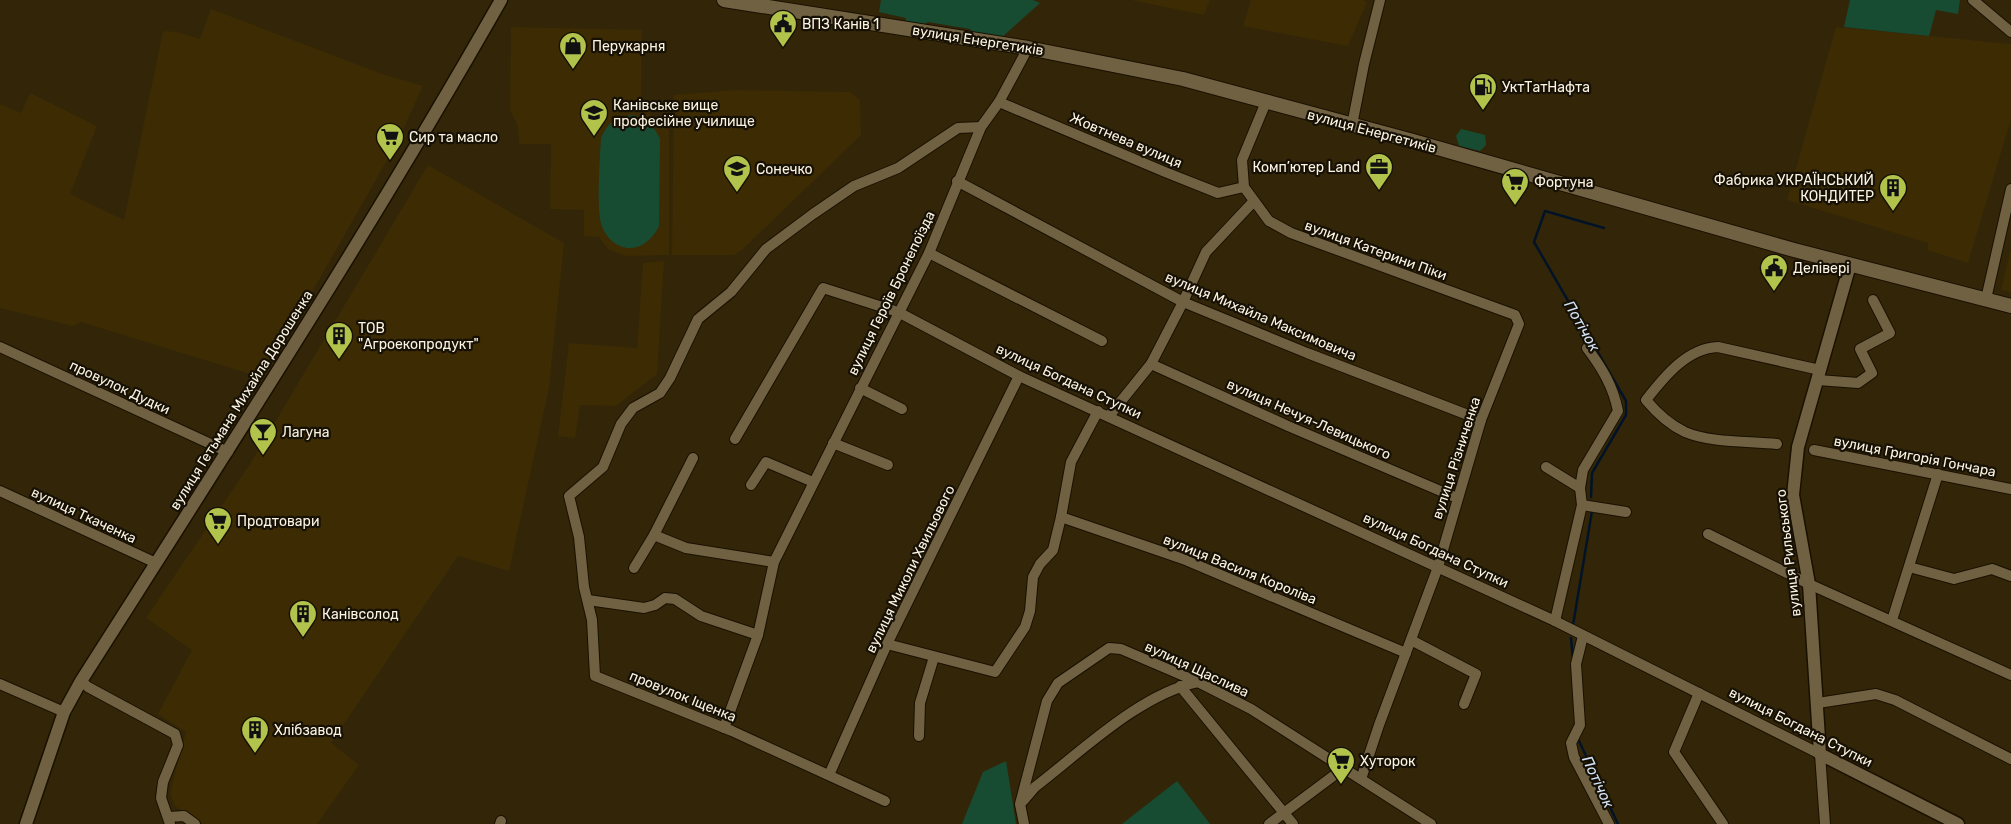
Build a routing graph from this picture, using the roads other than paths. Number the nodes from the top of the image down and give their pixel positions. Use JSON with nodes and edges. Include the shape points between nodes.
{"nodes":[{"id":1,"x":501,"y":0,"type":"edge"},
{"id":2,"x":724,"y":0,"type":"edge"},
{"id":3,"x":1380,"y":0,"type":"edge"},
{"id":4,"x":1974,"y":0,"type":"edge"},
{"id":5,"x":2011,"y":32,"type":"edge"},
{"id":6,"x":1028,"y":48,"type":"junction"},
{"id":7,"x":1000,"y":102,"type":"junction"},
{"id":8,"x":1266,"y":102,"type":"junction"},
{"id":9,"x":1352,"y":125,"type":"junction"},
{"id":10,"x":981,"y":127,"type":"junction"},
{"id":11,"x":957,"y":182,"type":"junction"},
{"id":12,"x":1244,"y":187,"type":"junction"},
{"id":13,"x":2011,"y":190,"type":"edge"},
{"id":14,"x":1253,"y":202,"type":"junction"},
{"id":15,"x":929,"y":253,"type":"junction"},
{"id":16,"x":1850,"y":264,"type":"junction"},
{"id":17,"x":1986,"y":299,"type":"junction"},
{"id":18,"x":1873,"y":300,"type":"dead end"},
{"id":19,"x":1184,"y":302,"type":"junction"},
{"id":20,"x":2011,"y":306,"type":"edge"},
{"id":21,"x":898,"y":312,"type":"junction"},
{"id":22,"x":1515,"y":315,"type":"joint"},
{"id":23,"x":1102,"y":341,"type":"dead end"},
{"id":24,"x":0,"y":347,"type":"edge"},
{"id":25,"x":1587,"y":348,"type":"dead end"},
{"id":26,"x":1151,"y":364,"type":"junction"},
{"id":27,"x":1819,"y":375,"type":"junction"},
{"id":28,"x":1019,"y":376,"type":"junction"},
{"id":29,"x":860,"y":388,"type":"junction"},
{"id":30,"x":902,"y":409,"type":"dead end"},
{"id":31,"x":1098,"y":412,"type":"junction"},
{"id":32,"x":1109,"y":416,"type":"junction"},
{"id":33,"x":1481,"y":420,"type":"junction"},
{"id":34,"x":735,"y":439,"type":"dead end"},
{"id":35,"x":833,"y":443,"type":"junction"},
{"id":36,"x":1777,"y":444,"type":"dead end"},
{"id":37,"x":1814,"y":450,"type":"dead end"},
{"id":38,"x":228,"y":452,"type":"junction"},
{"id":39,"x":693,"y":458,"type":"dead end"},
{"id":40,"x":888,"y":465,"type":"dead end"},
{"id":41,"x":1546,"y":467,"type":"dead end"},
{"id":42,"x":1938,"y":474,"type":"junction"},
{"id":43,"x":814,"y":482,"type":"junction"},
{"id":44,"x":751,"y":485,"type":"dead end"},
{"id":45,"x":1580,"y":488,"type":"junction"},
{"id":46,"x":2011,"y":489,"type":"edge"},
{"id":47,"x":0,"y":491,"type":"edge"},
{"id":48,"x":1457,"y":498,"type":"junction"},
{"id":49,"x":1582,"y":505,"type":"junction"},
{"id":50,"x":1626,"y":512,"type":"dead end"},
{"id":51,"x":1061,"y":517,"type":"junction"},
{"id":52,"x":1708,"y":534,"type":"dead end"},
{"id":53,"x":654,"y":535,"type":"junction"},
{"id":54,"x":774,"y":562,"type":"junction"},
{"id":55,"x":156,"y":563,"type":"junction"},
{"id":56,"x":1438,"y":567,"type":"junction"},
{"id":57,"x":634,"y":568,"type":"dead end"},
{"id":58,"x":1910,"y":568,"type":"junction"},
{"id":59,"x":2011,"y":576,"type":"edge"},
{"id":60,"x":1809,"y":584,"type":"junction"},
{"id":61,"x":588,"y":600,"type":"junction"},
{"id":62,"x":1892,"y":620,"type":"junction"},
{"id":63,"x":1555,"y":621,"type":"junction"},
{"id":64,"x":758,"y":635,"type":"junction"},
{"id":65,"x":1584,"y":636,"type":"junction"},
{"id":66,"x":1411,"y":640,"type":"junction"},
{"id":67,"x":887,"y":644,"type":"junction"},
{"id":68,"x":1406,"y":653,"type":"junction"},
{"id":69,"x":934,"y":657,"type":"junction"},
{"id":70,"x":2011,"y":675,"type":"edge"},
{"id":71,"x":81,"y":681,"type":"junction"},
{"id":72,"x":1198,"y":682,"type":"junction"},
{"id":73,"x":0,"y":684,"type":"edge"},
{"id":74,"x":1180,"y":686,"type":"junction"},
{"id":75,"x":1699,"y":693,"type":"junction"},
{"id":76,"x":1818,"y":703,"type":"junction"},
{"id":77,"x":1464,"y":704,"type":"dead end"},
{"id":78,"x":64,"y":712,"type":"junction"},
{"id":79,"x":724,"y":728,"type":"junction"},
{"id":80,"x":919,"y":736,"type":"dead end"},
{"id":81,"x":1820,"y":754,"type":"junction"},
{"id":82,"x":2011,"y":759,"type":"edge"},
{"id":83,"x":1344,"y":768,"type":"junction"},
{"id":84,"x":829,"y":775,"type":"junction"},
{"id":85,"x":1361,"y":779,"type":"junction"},
{"id":86,"x":885,"y":801,"type":"dead end"},
{"id":87,"x":1020,"y":804,"type":"junction"},
{"id":88,"x":1285,"y":813,"type":"junction"},
{"id":89,"x":169,"y":821,"type":"edge"},
{"id":90,"x":26,"y":824,"type":"edge"},
{"id":91,"x":195,"y":824,"type":"edge"},
{"id":92,"x":1024,"y":824,"type":"edge"},
{"id":93,"x":1269,"y":824,"type":"edge"},
{"id":94,"x":1294,"y":824,"type":"edge"},
{"id":95,"x":1431,"y":824,"type":"edge"},
{"id":96,"x":1609,"y":824,"type":"edge"},
{"id":97,"x":1723,"y":824,"type":"edge"},
{"id":98,"x":1825,"y":824,"type":"edge"},
{"id":99,"x":1958,"y":824,"type":"edge"}],
"edges":[{"from":1,"to":38,"type":"street","name":"вулиця Гетьмана Михайла Дорошенка"},
{"from":2,"to":6,"type":"main road","name":"вулиця Енергетиків"},
{"from":3,"to":9,"type":"street"},
{"from":4,"to":5,"type":"street"},
{"from":6,"to":7,"type":"street","name":"вулиця Героїв Бронепоїзда"},
{"from":6,"to":8,"type":"main road","name":"вулиця Енергетиків","via":[[1183,79]]},
{"from":7,"to":10,"type":"street","name":"вулиця Героїв Бронепоїзда"},
{"from":7,"to":12,"type":"street","name":"Жовтнева вулиця","via":[[1218,192]]},
{"from":8,"to":9,"type":"main road","name":"вулиця Енергетиків"},
{"from":8,"to":12,"type":"street","via":[[1242,160]]},
{"from":9,"to":16,"type":"main road","name":"вулиця Енергетиків"},
{"from":10,"to":11,"type":"street","name":"вулиця Героїв Бронепоїзда"},
{"from":10,"to":61,"type":"street","name":"провулок Іщенка","via":[[958,128],[898,168],[854,186],[812,214],[766,249],[730,292],[698,319],[660,393],[633,408],[621,424],[603,467],[569,496]]},
{"from":11,"to":15,"type":"street","name":"вулиця Героїв Бронепоїзда"},
{"from":11,"to":19,"type":"street","name":"вулиця Михайла Максимовича"},
{"from":12,"to":14,"type":"street","name":"вулиця Катерини Піки"},
{"from":13,"to":17,"type":"street"},
{"from":14,"to":19,"type":"street","via":[[1206,252]]},
{"from":14,"to":22,"type":"street","name":"вулиця Катерини Піки","via":[[1269,221],[1291,233]]},
{"from":15,"to":21,"type":"street","name":"вулиця Героїв Бронепоїзда"},
{"from":15,"to":23,"type":"street"},
{"from":16,"to":17,"type":"main road","name":"вулиця Енергетиків"},
{"from":16,"to":27,"type":"street","name":"вулиця Рильського"},
{"from":17,"to":20,"type":"main road","name":"вулиця Енергетиків"},
{"from":18,"to":27,"type":"street","via":[[1890,334],[1860,349],[1872,373],[1858,383]]},
{"from":19,"to":26,"type":"street"},
{"from":19,"to":33,"type":"street","name":"вулиця Михайла Максимовича"},
{"from":21,"to":28,"type":"street","name":"вулиця Богдана Ступки"},
{"from":21,"to":29,"type":"street","name":"вулиця Героїв Бронепоїзда"},
{"from":21,"to":34,"type":"street","name":"вулиця Богдана Ступки","via":[[823,288]]},
{"from":22,"to":33,"type":"street","name":"вулиця Різниченка","via":[[1518,324]]},
{"from":24,"to":38,"type":"street","name":"провулок Дудки"},
{"from":25,"to":45,"type":"street","via":[[1603,370],[1618,411],[1583,470]]},
{"from":26,"to":32,"type":"street"},
{"from":26,"to":48,"type":"street","name":"вулиця Нечуя-Левицького"},
{"from":27,"to":36,"type":"street","via":[[1718,347],[1707,347],[1668,372],[1646,400],[1657,413],[1685,432],[1709,438]]},
{"from":27,"to":60,"type":"street","name":"вулиця Рильського","via":[[1798,447],[1793,495]]},
{"from":28,"to":31,"type":"street","name":"вулиця Богдана Ступки"},
{"from":28,"to":67,"type":"street","name":"вулиця Миколи Хвильового"},
{"from":29,"to":30,"type":"street","name":"вулиця Героїв Бронепоїзда"},
{"from":29,"to":35,"type":"street","name":"вулиця Героїв Бронепоїзда"},
{"from":31,"to":32,"type":"street","name":"вулиця Богдана Ступки"},
{"from":31,"to":51,"type":"street","via":[[1071,462]]},
{"from":32,"to":56,"type":"street","name":"вулиця Богдана Ступки"},
{"from":33,"to":48,"type":"street","name":"вулиця Різниченка"},
{"from":35,"to":40,"type":"street"},
{"from":35,"to":43,"type":"street","name":"вулиця Героїв Бронепоїзда"},
{"from":37,"to":42,"type":"street","name":"вулиця Григорія Гончара"},
{"from":38,"to":55,"type":"street","name":"вулиця Гетьмана Михайла Дорошенка"},
{"from":39,"to":53,"type":"street"},
{"from":41,"to":45,"type":"street"},
{"from":42,"to":46,"type":"street","name":"вулиця Григорія Гончара"},
{"from":42,"to":58,"type":"street"},
{"from":43,"to":44,"type":"street","via":[[766,462]]},
{"from":43,"to":54,"type":"street","name":"вулиця Героїв Бронепоїзда"},
{"from":45,"to":49,"type":"street"},
{"from":47,"to":55,"type":"street","name":"вулиця Ткаченка"},
{"from":48,"to":56,"type":"street","name":"вулиця Різниченка"},
{"from":49,"to":50,"type":"street"},
{"from":49,"to":63,"type":"street"},
{"from":51,"to":68,"type":"street","name":"вулиця Василя Короліва","via":[[1183,559]]},
{"from":51,"to":69,"type":"street","via":[[1052,550],[1034,577],[1025,627],[995,672]]},
{"from":52,"to":60,"type":"street"},
{"from":53,"to":54,"type":"street","via":[[686,548]]},
{"from":53,"to":57,"type":"street"},
{"from":54,"to":64,"type":"street","name":"вулиця Героїв Бронепоїзда"},
{"from":55,"to":71,"type":"street","name":"вулиця Гетьмана Михайла Дорошенка"},
{"from":56,"to":63,"type":"street","name":"вулиця Богдана Ступки"},
{"from":56,"to":66,"type":"street","name":"вулиця Різниченка"},
{"from":58,"to":59,"type":"street","via":[[1954,579],[1992,569]]},
{"from":58,"to":62,"type":"street"},
{"from":60,"to":62,"type":"street"},
{"from":60,"to":76,"type":"street","name":"вулиця Рильського"},
{"from":61,"to":64,"type":"street","via":[[644,608],[665,598],[675,599],[701,616]]},
{"from":61,"to":79,"type":"street","name":"провулок Іщенка","via":[[595,676]]},
{"from":62,"to":70,"type":"street"},
{"from":63,"to":65,"type":"street","name":"вулиця Богдана Ступки"},
{"from":64,"to":79,"type":"street","name":"вулиця Героїв Бронепоїзда"},
{"from":65,"to":75,"type":"street","name":"вулиця Богдана Ступки"},
{"from":65,"to":96,"type":"street","via":[[1576,664],[1580,725],[1570,743]]},
{"from":66,"to":68,"type":"street","name":"вулиця Різниченка"},
{"from":66,"to":77,"type":"street","via":[[1476,674]]},
{"from":67,"to":69,"type":"street"},
{"from":67,"to":84,"type":"street","name":"вулиця Миколи Хвильового"},
{"from":68,"to":85,"type":"street","name":"вулиця Різниченка"},
{"from":69,"to":80,"type":"street","via":[[920,703]]},
{"from":71,"to":78,"type":"street","name":"вулиця Гетьмана Михайла Дорошенка"},
{"from":71,"to":89,"type":"street","via":[[175,734],[178,746],[163,782],[161,798]]},
{"from":72,"to":74,"type":"street"},
{"from":72,"to":83,"type":"street","name":"вулиця Щаслива","via":[[1251,709]]},
{"from":72,"to":87,"type":"street","name":"вулиця Щаслива","via":[[1121,649],[1109,648],[1058,683],[1047,700]]},
{"from":73,"to":78,"type":"street"},
{"from":74,"to":87,"type":"street","via":[[1136,709],[1035,787]]},
{"from":74,"to":88,"type":"street"},
{"from":75,"to":81,"type":"street","name":"вулиця Богдана Ступки"},
{"from":75,"to":97,"type":"street","via":[[1674,752]]},
{"from":76,"to":81,"type":"street","name":"вулиця Рильського"},
{"from":76,"to":82,"type":"street","via":[[1876,694],[1895,700]]},
{"from":78,"to":90,"type":"street","name":"вулиця Гетьмана Михайла Дорошенка"},
{"from":79,"to":84,"type":"street","name":"провулок Іщенка"},
{"from":81,"to":98,"type":"street"},
{"from":81,"to":99,"type":"street","name":"вулиця Богдана Ступки"},
{"from":83,"to":85,"type":"street","name":"вулиця Щаслива"},
{"from":83,"to":88,"type":"street"},
{"from":84,"to":86,"type":"street","name":"провулок Іщенка"},
{"from":85,"to":95,"type":"street","name":"вулиця Щаслива"},
{"from":87,"to":92,"type":"street"},
{"from":88,"to":93,"type":"street"},
{"from":88,"to":94,"type":"street"},
{"from":89,"to":91,"type":"street","via":[[184,816]]}]}
